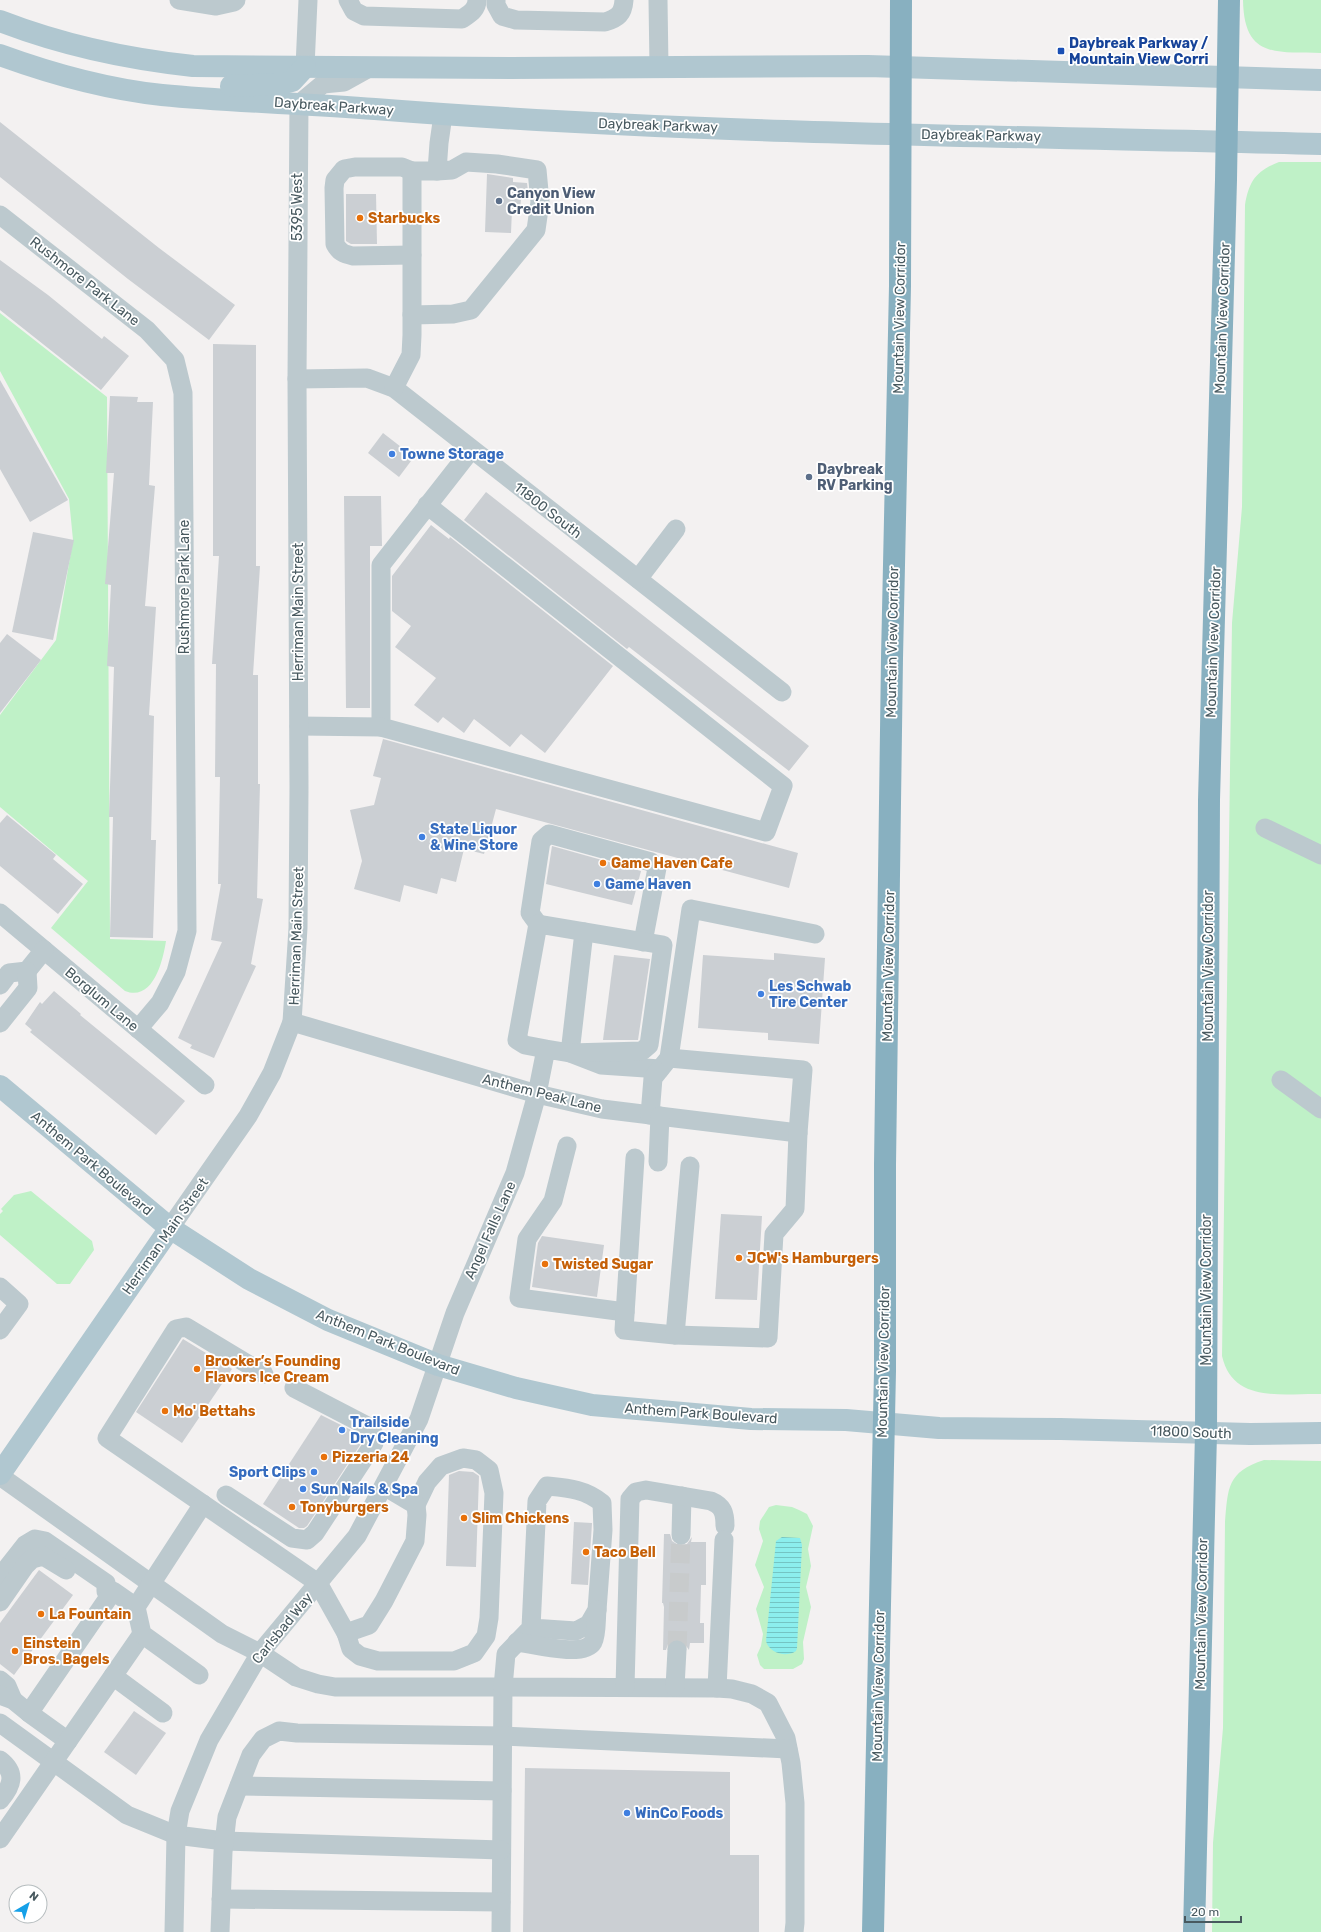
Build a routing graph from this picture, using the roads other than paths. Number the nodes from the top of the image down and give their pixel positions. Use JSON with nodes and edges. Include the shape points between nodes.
{"nodes":[{"id":1,"x":179,"y":0,"type":"edge"},
{"id":2,"x":236,"y":0,"type":"edge"},
{"id":3,"x":308,"y":0,"type":"edge"},
{"id":4,"x":348,"y":0,"type":"edge"},
{"id":5,"x":477,"y":0,"type":"edge"},
{"id":6,"x":496,"y":0,"type":"edge"},
{"id":7,"x":624,"y":0,"type":"edge"},
{"id":8,"x":658,"y":0,"type":"edge"},
{"id":9,"x":901,"y":0,"type":"edge"},
{"id":10,"x":1229,"y":0,"type":"edge"},
{"id":11,"x":0,"y":21,"type":"edge"},
{"id":12,"x":0,"y":56,"type":"edge"},
{"id":13,"x":659,"y":66,"type":"junction"},
{"id":14,"x":305,"y":67,"type":"junction"},
{"id":15,"x":371,"y":67,"type":"junction"},
{"id":16,"x":902,"y":67,"type":"junction"},
{"id":17,"x":1228,"y":77,"type":"junction"},
{"id":18,"x":1321,"y":80,"type":"edge"},
{"id":19,"x":160,"y":95,"type":"junction"},
{"id":20,"x":299,"y":104,"type":"junction"},
{"id":21,"x":443,"y":115,"type":"junction"},
{"id":22,"x":902,"y":133,"type":"junction"},
{"id":23,"x":1227,"y":141,"type":"junction"},
{"id":24,"x":1321,"y":144,"type":"edge"},
{"id":25,"x":445,"y":170,"type":"junction"},
{"id":26,"x":412,"y":171,"type":"junction"},
{"id":27,"x":0,"y":215,"type":"edge"},
{"id":28,"x":412,"y":255,"type":"junction"},
{"id":29,"x":297,"y":310,"type":"joint"},
{"id":30,"x":412,"y":315,"type":"junction"},
{"id":31,"x":297,"y":379,"type":"junction"},
{"id":32,"x":394,"y":388,"type":"junction"},
{"id":33,"x":471,"y":450,"type":"junction"},
{"id":34,"x":427,"y":505,"type":"junction"},
{"id":35,"x":676,"y":529,"type":"dead end"},
{"id":36,"x":638,"y":579,"type":"junction"},
{"id":37,"x":782,"y":692,"type":"dead end"},
{"id":38,"x":299,"y":726,"type":"junction"},
{"id":39,"x":381,"y":727,"type":"junction"},
{"id":40,"x":1265,"y":828,"type":"dead end"},
{"id":41,"x":1321,"y":855,"type":"edge"},
{"id":42,"x":0,"y":913,"type":"edge"},
{"id":43,"x":538,"y":924,"type":"junction"},
{"id":44,"x":584,"y":932,"type":"junction"},
{"id":45,"x":815,"y":934,"type":"dead end"},
{"id":46,"x":643,"y":942,"type":"junction"},
{"id":47,"x":44,"y":950,"type":"junction"},
{"id":48,"x":27,"y":971,"type":"junction"},
{"id":49,"x":0,"y":985,"type":"edge"},
{"id":50,"x":292,"y":1022,"type":"junction"},
{"id":51,"x":0,"y":1023,"type":"edge"},
{"id":52,"x":138,"y":1029,"type":"junction"},
{"id":53,"x":546,"y":1049,"type":"junction"},
{"id":54,"x":570,"y":1053,"type":"junction"},
{"id":55,"x":665,"y":1064,"type":"junction"},
{"id":56,"x":1281,"y":1080,"type":"dead end"},
{"id":57,"x":204,"y":1085,"type":"dead end"},
{"id":58,"x":0,"y":1086,"type":"edge"},
{"id":59,"x":537,"y":1094,"type":"junction"},
{"id":60,"x":1321,"y":1109,"type":"edge"},
{"id":61,"x":655,"y":1116,"type":"junction"},
{"id":62,"x":798,"y":1133,"type":"junction"},
{"id":63,"x":567,"y":1146,"type":"dead end"},
{"id":64,"x":635,"y":1158,"type":"dead end"},
{"id":65,"x":658,"y":1162,"type":"dead end"},
{"id":66,"x":690,"y":1166,"type":"dead end"},
{"id":67,"x":170,"y":1228,"type":"junction"},
{"id":68,"x":0,"y":1287,"type":"edge"},
{"id":69,"x":625,"y":1312,"type":"junction"},
{"id":70,"x":0,"y":1330,"type":"edge"},
{"id":71,"x":675,"y":1335,"type":"junction"},
{"id":72,"x":438,"y":1365,"type":"junction"},
{"id":73,"x":264,"y":1374,"type":"dead end"},
{"id":74,"x":294,"y":1388,"type":"dead end"},
{"id":75,"x":882,"y":1423,"type":"junction"},
{"id":76,"x":1061,"y":1429,"type":"joint"},
{"id":77,"x":1206,"y":1433,"type":"junction"},
{"id":78,"x":1321,"y":1433,"type":"edge"},
{"id":79,"x":0,"y":1475,"type":"edge"},
{"id":80,"x":384,"y":1486,"type":"junction"},
{"id":81,"x":226,"y":1495,"type":"dead end"},
{"id":82,"x":682,"y":1496,"type":"junction"},
{"id":83,"x":203,"y":1504,"type":"junction"},
{"id":84,"x":416,"y":1505,"type":"junction"},
{"id":85,"x":681,"y":1535,"type":"tunnel mouth"},
{"id":86,"x":0,"y":1577,"type":"edge"},
{"id":87,"x":151,"y":1583,"type":"junction"},
{"id":88,"x":318,"y":1583,"type":"junction"},
{"id":89,"x":108,"y":1593,"type":"junction"},
{"id":90,"x":0,"y":1602,"type":"edge"},
{"id":91,"x":136,"y":1607,"type":"junction"},
{"id":92,"x":598,"y":1610,"type":"junction"},
{"id":93,"x":531,"y":1628,"type":"junction"},
{"id":94,"x":346,"y":1633,"type":"junction"},
{"id":95,"x":142,"y":1634,"type":"junction"},
{"id":96,"x":517,"y":1642,"type":"junction"},
{"id":97,"x":677,"y":1650,"type":"tunnel mouth"},
{"id":98,"x":260,"y":1653,"type":"junction"},
{"id":99,"x":199,"y":1675,"type":"dead end"},
{"id":100,"x":113,"y":1676,"type":"junction"},
{"id":101,"x":0,"y":1680,"type":"edge"},
{"id":102,"x":503,"y":1687,"type":"junction"},
{"id":103,"x":625,"y":1687,"type":"junction"},
{"id":104,"x":676,"y":1687,"type":"junction"},
{"id":105,"x":718,"y":1688,"type":"junction"},
{"id":106,"x":6,"y":1698,"type":"edge"},
{"id":107,"x":28,"y":1713,"type":"junction"},
{"id":108,"x":163,"y":1713,"type":"dead end"},
{"id":109,"x":0,"y":1723,"type":"edge"},
{"id":110,"x":503,"y":1736,"type":"junction"},
{"id":111,"x":68,"y":1741,"type":"junction"},
{"id":112,"x":788,"y":1749,"type":"junction"},
{"id":113,"x":0,"y":1760,"type":"edge"},
{"id":114,"x":53,"y":1761,"type":"junction"},
{"id":115,"x":239,"y":1786,"type":"junction"},
{"id":116,"x":502,"y":1792,"type":"junction"},
{"id":117,"x":0,"y":1800,"type":"edge"},
{"id":118,"x":176,"y":1835,"type":"junction"},
{"id":119,"x":0,"y":1839,"type":"edge"},
{"id":120,"x":224,"y":1841,"type":"junction"},
{"id":121,"x":502,"y":1850,"type":"junction"},
{"id":122,"x":221,"y":1899,"type":"junction"},
{"id":123,"x":501,"y":1902,"type":"junction"},
{"id":124,"x":174,"y":1932,"type":"edge"},
{"id":125,"x":220,"y":1932,"type":"edge"},
{"id":126,"x":501,"y":1932,"type":"edge"},
{"id":127,"x":794,"y":1932,"type":"edge"},
{"id":128,"x":873,"y":1932,"type":"edge"},
{"id":129,"x":1194,"y":1932,"type":"edge"}],
"edges":[{"from":1,"to":2,"type":"street","via":[[216,6]]},
{"from":3,"to":14,"type":"street"},
{"from":4,"to":5,"type":"street","via":[[354,11],[364,16],[462,19],[472,12]]},
{"from":6,"to":7,"type":"street","via":[[502,16],[516,20],[605,22],[621,14]]},
{"from":8,"to":13,"type":"street"},
{"from":9,"to":16,"type":"highway","name":"Mountain View Corridor"},
{"from":10,"to":17,"type":"highway","name":"Mountain View Corridor"},
{"from":11,"to":14,"type":"main road","via":[[85,48],[153,61],[216,66]]},
{"from":12,"to":19,"type":"main road","name":"Daybreak Parkway","via":[[94,84]]},
{"from":13,"to":15,"type":"main road"},
{"from":13,"to":16,"type":"main road"},
{"from":14,"to":15,"type":"main road"},
{"from":14,"to":19,"type":"main road","via":[[292,81],[281,84],[238,87],[181,83]]},
{"from":15,"to":20,"type":"street","via":[[344,82],[323,84]]},
{"from":16,"to":17,"type":"main road"},
{"from":16,"to":22,"type":"highway","name":"Mountain View Corridor"},
{"from":17,"to":18,"type":"main road"},
{"from":17,"to":23,"type":"highway","name":"Mountain View Corridor"},
{"from":19,"to":20,"type":"main road","name":"Daybreak Parkway"},
{"from":20,"to":21,"type":"main road","name":"Daybreak Parkway"},
{"from":20,"to":29,"type":"street","name":"5395 West"},
{"from":21,"to":22,"type":"main road","name":"Daybreak Parkway","via":[[654,126]]},
{"from":21,"to":25,"type":"street","via":[[439,142]]},
{"from":22,"to":23,"type":"main road","name":"Daybreak Parkway"},
{"from":22,"to":75,"type":"highway","name":"Mountain View Corridor","via":[[892,650],[885,1371]]},
{"from":23,"to":24,"type":"main road","name":"Daybreak Parkway"},
{"from":23,"to":77,"type":"highway","name":"Mountain View Corridor","via":[[1209,800]]},
{"from":25,"to":26,"type":"street"},
{"from":25,"to":30,"type":"street","via":[[466,162],[537,170],[540,202],[536,230],[472,310],[453,314]]},
{"from":26,"to":28,"type":"street"},
{"from":26,"to":28,"type":"street","via":[[402,167],[344,169],[335,180],[334,188],[335,244],[338,250],[353,256]]},
{"from":27,"to":52,"type":"street","name":"Rushmore Park Lane","via":[[147,330],[175,360],[183,393],[186,931],[176,972],[160,1003]]},
{"from":28,"to":30,"type":"street"},
{"from":29,"to":31,"type":"street","name":"Herriman Main Street"},
{"from":30,"to":32,"type":"street","via":[[410,354]]},
{"from":31,"to":32,"type":"street","name":"11800 South","via":[[368,378]]},
{"from":31,"to":38,"type":"street","name":"Herriman Main Street"},
{"from":32,"to":33,"type":"street","name":"11800 South"},
{"from":33,"to":34,"type":"street"},
{"from":33,"to":36,"type":"street","name":"11800 South"},
{"from":34,"to":39,"type":"street","via":[[381,565]]},
{"from":34,"to":39,"type":"street","via":[[783,786],[766,832]]},
{"from":35,"to":36,"type":"street"},
{"from":36,"to":37,"type":"street","name":"11800 South"},
{"from":38,"to":39,"type":"street"},
{"from":38,"to":50,"type":"street","name":"Herriman Main Street","via":[[298,928]]},
{"from":40,"to":41,"type":"street"},
{"from":42,"to":47,"type":"street","name":"Borglum Lane"},
{"from":43,"to":44,"type":"street"},
{"from":43,"to":46,"type":"street","via":[[530,913],[541,841],[549,834],[651,862],[657,868]]},
{"from":43,"to":53,"type":"street","via":[[517,1040],[525,1045]]},
{"from":44,"to":46,"type":"street"},
{"from":44,"to":54,"type":"street"},
{"from":45,"to":55,"type":"street","via":[[691,909]]},
{"from":46,"to":54,"type":"street","via":[[663,945],[649,1044],[642,1051]]},
{"from":47,"to":48,"type":"street"},
{"from":47,"to":52,"type":"street","name":"Borglum Lane"},
{"from":48,"to":49,"type":"street","via":[[9,973]]},
{"from":48,"to":51,"type":"street","via":[[28,988]]},
{"from":50,"to":59,"type":"street","name":"Anthem Peak Lane"},
{"from":50,"to":67,"type":"street","name":"Herriman Main Street","via":[[272,1073],[248,1116]]},
{"from":52,"to":57,"type":"street","name":"Borglum Lane"},
{"from":53,"to":54,"type":"street"},
{"from":53,"to":59,"type":"street","name":"Angel Falls Lane"},
{"from":54,"to":55,"type":"street","via":[[601,1065]]},
{"from":55,"to":61,"type":"street","via":[[654,1078]]},
{"from":55,"to":62,"type":"street","via":[[803,1070]]},
{"from":56,"to":60,"type":"street"},
{"from":58,"to":67,"type":"main road","name":"Anthem Park Boulevard"},
{"from":59,"to":61,"type":"street","name":"Anthem Peak Lane","via":[[602,1109]]},
{"from":59,"to":72,"type":"street","name":"Angel Falls Lane","via":[[515,1173],[460,1299]]},
{"from":61,"to":62,"type":"street","name":"Anthem Peak Lane"},
{"from":61,"to":65,"type":"street"},
{"from":62,"to":71,"type":"street","via":[[795,1209],[774,1234],[768,1338]]},
{"from":63,"to":69,"type":"street","via":[[553,1201],[527,1239],[519,1298]]},
{"from":64,"to":69,"type":"street"},
{"from":66,"to":71,"type":"street"},
{"from":67,"to":72,"type":"main road","name":"Anthem Park Boulevard","via":[[249,1279],[328,1320]]},
{"from":67,"to":79,"type":"main road","name":"Herriman Main Street"},
{"from":68,"to":70,"type":"street","via":[[19,1304]]},
{"from":69,"to":71,"type":"street","via":[[624,1330]]},
{"from":72,"to":75,"type":"main road","name":"Anthem Park Boulevard","via":[[516,1388],[592,1404],[751,1419]]},
{"from":72,"to":80,"type":"street","name":"Carlsbad Way","via":[[419,1420]]},
{"from":73,"to":83,"type":"street","via":[[186,1327],[176,1329],[107,1438]]},
{"from":74,"to":81,"type":"street","via":[[371,1428],[375,1437],[374,1443],[315,1533],[307,1540],[292,1538]]},
{"from":75,"to":76,"type":"main road","name":"Anthem Park Boulevard","via":[[939,1428]]},
{"from":75,"to":128,"type":"highway","name":"Mountain View Corridor"},
{"from":76,"to":77,"type":"main road","name":"11800 South"},
{"from":77,"to":78,"type":"main road","name":"11800 South"},
{"from":77,"to":129,"type":"highway","name":"Mountain View Corridor"},
{"from":79,"to":87,"type":"street"},
{"from":80,"to":84,"type":"street"},
{"from":80,"to":88,"type":"street","name":"Carlsbad Way","via":[[357,1536]]},
{"from":82,"to":85,"type":"street"},
{"from":82,"to":103,"type":"street","via":[[646,1490],[636,1492],[630,1499]]},
{"from":82,"to":105,"type":"street","via":[[718,1504],[725,1516]]},
{"from":83,"to":87,"type":"street"},
{"from":83,"to":88,"type":"street"},
{"from":84,"to":94,"type":"street","via":[[415,1541],[384,1601],[369,1625]]},
{"from":84,"to":94,"type":"street","via":[[427,1482],[441,1466],[463,1458],[476,1460],[489,1470],[494,1493],[486,1636],[474,1653],[454,1661],[378,1661],[360,1656],[351,1649]]},
{"from":86,"to":89,"type":"street","via":[[25,1544],[35,1539],[45,1541],[106,1583]]},
{"from":87,"to":91,"type":"street"},
{"from":87,"to":98,"type":"street","via":[[222,1634]]},
{"from":88,"to":94,"type":"street"},
{"from":88,"to":98,"type":"street","name":"Carlsbad Way"},
{"from":89,"to":90,"type":"street","via":[[99,1594],[43,1556],[32,1559]]},
{"from":89,"to":91,"type":"street","via":[[113,1591]]},
{"from":89,"to":107,"type":"street"},
{"from":91,"to":95,"type":"street"},
{"from":92,"to":93,"type":"street","via":[[589,1624],[576,1631]]},
{"from":92,"to":93,"type":"street","via":[[603,1530],[602,1503],[591,1494],[571,1488],[547,1486],[538,1501]]},
{"from":92,"to":96,"type":"street","via":[[593,1641],[587,1648],[569,1650]]},
{"from":93,"to":96,"type":"street"},
{"from":95,"to":99,"type":"street"},
{"from":95,"to":100,"type":"street"},
{"from":96,"to":102,"type":"street","via":[[506,1654]]},
{"from":97,"to":104,"type":"street"},
{"from":98,"to":102,"type":"street","via":[[296,1677],[329,1686]]},
{"from":98,"to":118,"type":"street","name":"Carlsbad Way","via":[[209,1740],[180,1811]]},
{"from":100,"to":108,"type":"street"},
{"from":100,"to":111,"type":"street"},
{"from":101,"to":106,"type":"street","via":[[7,1686]]},
{"from":102,"to":103,"type":"street"},
{"from":102,"to":110,"type":"street"},
{"from":103,"to":104,"type":"street"},
{"from":104,"to":105,"type":"street"},
{"from":105,"to":112,"type":"street","via":[[752,1694],[768,1703],[784,1732]]},
{"from":106,"to":107,"type":"street"},
{"from":107,"to":111,"type":"street"},
{"from":109,"to":114,"type":"street"},
{"from":110,"to":112,"type":"street"},
{"from":110,"to":115,"type":"street","via":[[279,1731],[263,1739],[252,1755]]},
{"from":110,"to":116,"type":"street"},
{"from":111,"to":114,"type":"street"},
{"from":112,"to":127,"type":"street","via":[[795,1803]]},
{"from":113,"to":117,"type":"street","via":[[9,1770],[12,1780],[8,1791]]},
{"from":114,"to":118,"type":"street","via":[[127,1815]]},
{"from":114,"to":119,"type":"street"},
{"from":115,"to":116,"type":"street"},
{"from":115,"to":120,"type":"street","via":[[227,1817]]},
{"from":116,"to":121,"type":"street"},
{"from":118,"to":120,"type":"street"},
{"from":118,"to":124,"type":"street","name":"Carlsbad Way"},
{"from":120,"to":121,"type":"street"},
{"from":120,"to":122,"type":"street"},
{"from":121,"to":123,"type":"street"},
{"from":122,"to":123,"type":"street"},
{"from":122,"to":125,"type":"street"},
{"from":123,"to":126,"type":"street"}]}
